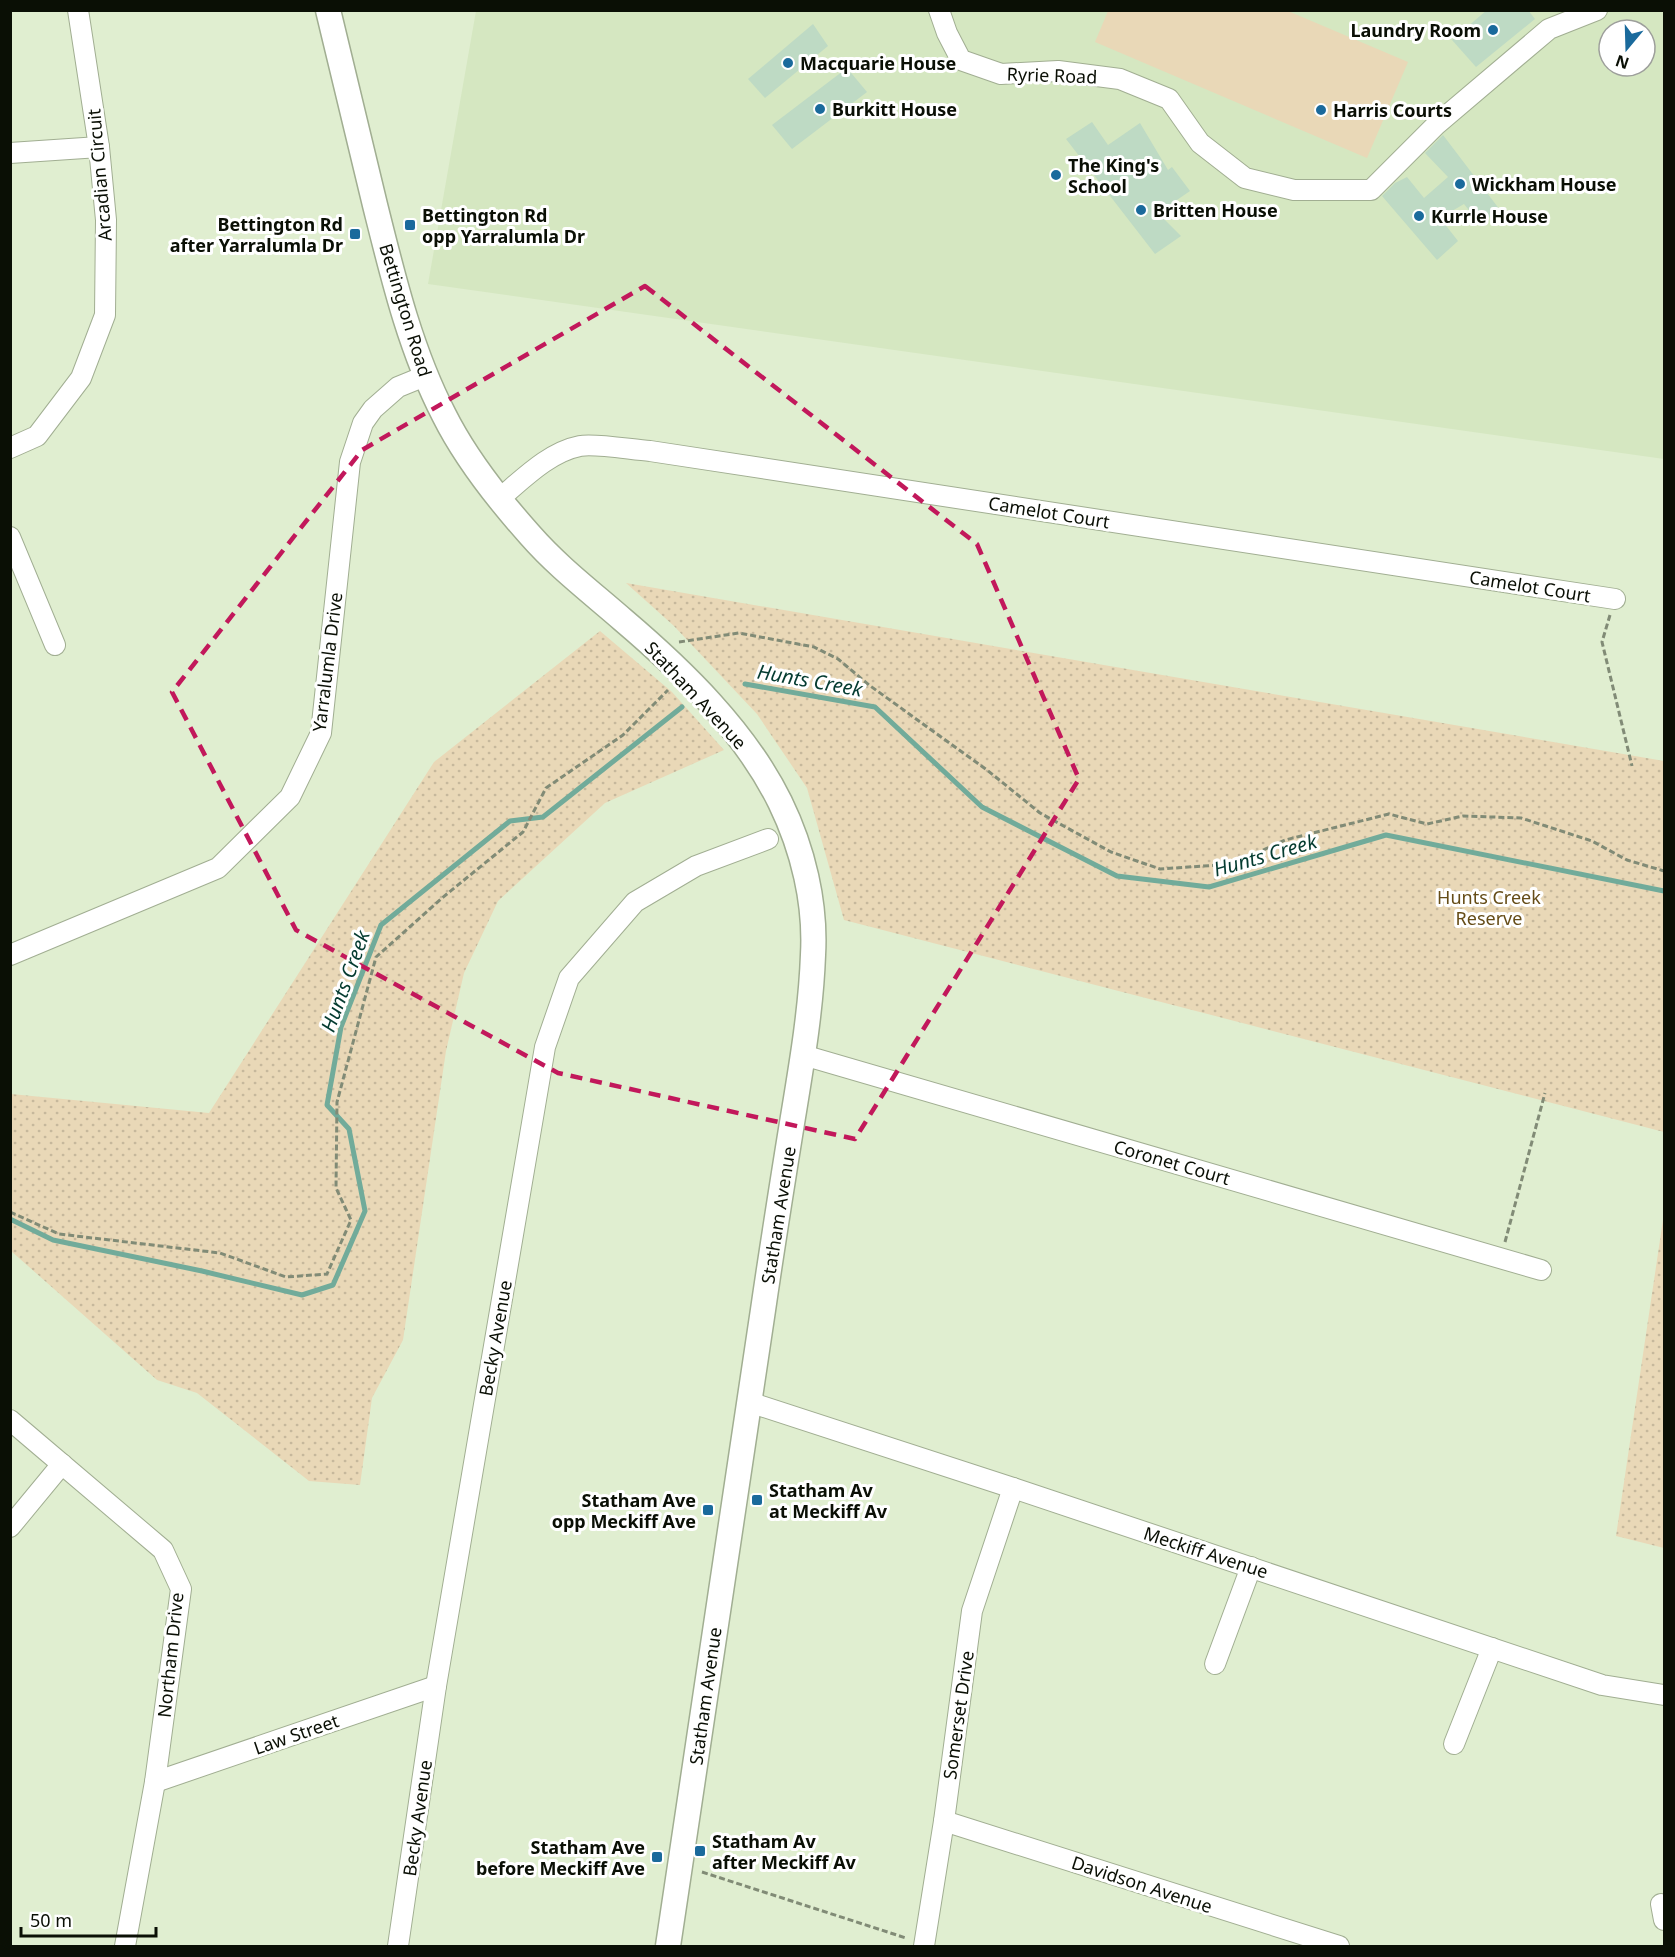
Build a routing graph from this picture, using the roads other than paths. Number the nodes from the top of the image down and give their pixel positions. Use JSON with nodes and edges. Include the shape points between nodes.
{"nodes":[{"id":1,"x":78,"y":10,"type":"edge"},
{"id":2,"x":328,"y":10,"type":"edge"},
{"id":3,"x":939,"y":10,"type":"edge"},
{"id":4,"x":1597,"y":10,"type":"edge"},
{"id":5,"x":99,"y":147,"type":"junction"},
{"id":6,"x":10,"y":153,"type":"edge"},
{"id":7,"x":425,"y":376,"type":"junction"},
{"id":8,"x":10,"y":448,"type":"edge"},
{"id":9,"x":499,"y":499,"type":"junction"},
{"id":10,"x":10,"y":537,"type":"edge"},
{"id":11,"x":564,"y":571,"type":"joint"},
{"id":12,"x":1615,"y":599,"type":"road end"},
{"id":13,"x":55,"y":645,"type":"dead end"},
{"id":14,"x":768,"y":839,"type":"dead end"},
{"id":15,"x":10,"y":955,"type":"edge"},
{"id":16,"x":803,"y":1055,"type":"junction"},
{"id":17,"x":1541,"y":1270,"type":"dead end"},
{"id":18,"x":749,"y":1402,"type":"junction"},
{"id":19,"x":10,"y":1420,"type":"edge"},
{"id":20,"x":62,"y":1464,"type":"junction"},
{"id":21,"x":1013,"y":1488,"type":"junction"},
{"id":22,"x":10,"y":1527,"type":"edge"},
{"id":23,"x":1251,"y":1567,"type":"junction"},
{"id":24,"x":1492,"y":1648,"type":"junction"},
{"id":25,"x":1215,"y":1664,"type":"dead end"},
{"id":26,"x":436,"y":1686,"type":"junction"},
{"id":27,"x":1665,"y":1695,"type":"edge"},
{"id":28,"x":1454,"y":1744,"type":"dead end"},
{"id":29,"x":155,"y":1782,"type":"junction"},
{"id":30,"x":944,"y":1821,"type":"junction"},
{"id":31,"x":925,"y":1945,"type":"edge"},
{"id":32,"x":125,"y":1947,"type":"edge"},
{"id":33,"x":398,"y":1947,"type":"edge"},
{"id":34,"x":668,"y":1947,"type":"edge"},
{"id":35,"x":1339,"y":1947,"type":"edge"}],
"edges":[{"from":1,"to":5,"type":"street","name":"Arcadian Circuit"},
{"from":2,"to":7,"type":"main road","name":"Bettington Road","via":[[396,292]]},
{"from":3,"to":4,"type":"street","name":"Ryrie Road","via":[[961,60],[1001,74],[1058,71],[1120,79],[1168,99],[1200,143],[1245,178],[1294,190],[1371,190],[1437,123],[1549,29]]},
{"from":5,"to":6,"type":"street"},
{"from":5,"to":8,"type":"street","name":"Arcadian Circuit","via":[[106,220],[105,315],[81,378],[37,436]]},
{"from":7,"to":9,"type":"main road","name":"Bettington Road","via":[[445,419]]},
{"from":7,"to":15,"type":"street","name":"Yarralumla Drive","via":[[398,387],[373,409],[357,439],[350,462],[321,733],[290,797],[218,868]]},
{"from":9,"to":11,"type":"main road","name":"Bettington Road"},
{"from":9,"to":12,"type":"street","name":"Camelot Court","via":[[563,452],[582,446],[639,450]]},
{"from":10,"to":13,"type":"street"},
{"from":11,"to":16,"type":"main road","name":"Statham Avenue","via":[[683,675],[723,718],[761,768],[781,804],[812,906],[813,956]]},
{"from":14,"to":26,"type":"street","name":"Becky Avenue","via":[[696,866],[635,902],[569,978],[545,1047]]},
{"from":16,"to":17,"type":"street","name":"Coronet Court"},
{"from":16,"to":18,"type":"main road","name":"Statham Avenue"},
{"from":18,"to":21,"type":"street","name":"Meckiff Avenue"},
{"from":18,"to":34,"type":"main road","name":"Statham Avenue"},
{"from":19,"to":20,"type":"street","name":"Northam Drive"},
{"from":20,"to":22,"type":"street"},
{"from":20,"to":29,"type":"street","name":"Northam Drive","via":[[163,1550],[181,1589]]},
{"from":21,"to":23,"type":"street","name":"Meckiff Avenue"},
{"from":21,"to":30,"type":"street","name":"Somerset Drive","via":[[972,1611]]},
{"from":23,"to":24,"type":"street","name":"Meckiff Avenue"},
{"from":23,"to":25,"type":"street"},
{"from":24,"to":27,"type":"street","name":"Meckiff Avenue","via":[[1602,1685]]},
{"from":24,"to":28,"type":"street"},
{"from":26,"to":29,"type":"street","name":"Law Street"},
{"from":26,"to":33,"type":"street","name":"Becky Avenue"},
{"from":29,"to":32,"type":"street","name":"Northam Drive"},
{"from":30,"to":31,"type":"street","name":"Somerset Drive"},
{"from":30,"to":35,"type":"street","name":"Davidson Avenue"}]}
